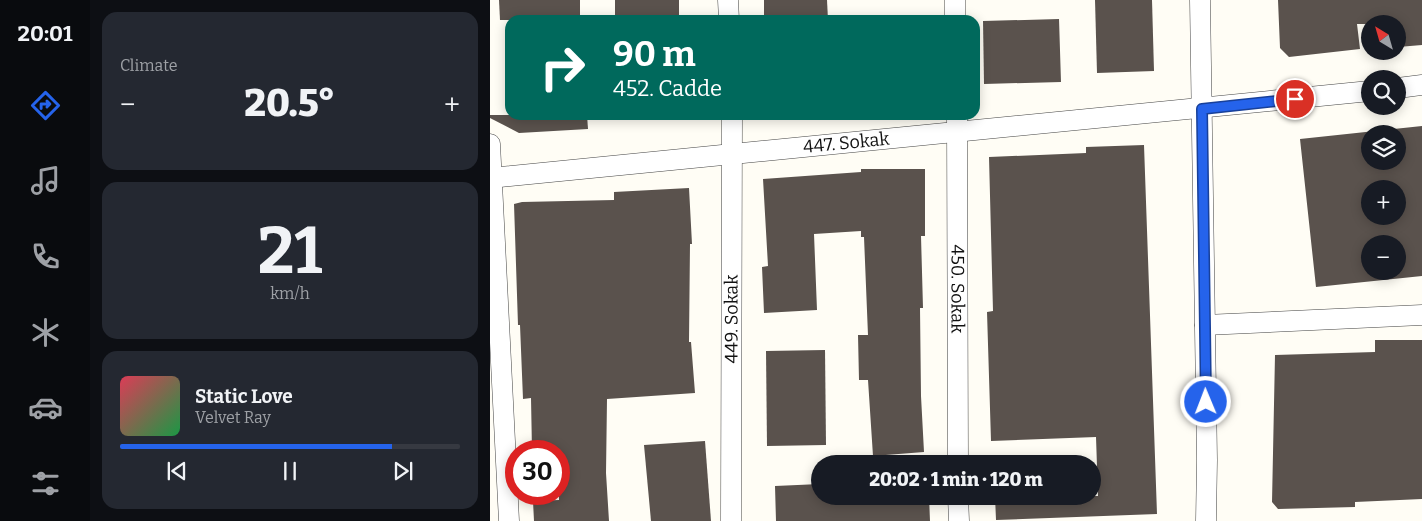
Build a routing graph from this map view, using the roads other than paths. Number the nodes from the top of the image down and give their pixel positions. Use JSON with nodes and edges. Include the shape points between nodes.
{"nodes":[{"id":1,"x":728,"y":0,"type":"edge"},
{"id":2,"x":955,"y":0,"type":"edge"},
{"id":3,"x":1200,"y":0,"type":"edge"},
{"id":4,"x":729,"y":15,"type":"edge"},
{"id":5,"x":955,"y":15,"type":"edge"},
{"id":6,"x":1422,"y":85,"type":"edge"},
{"id":7,"x":1406,"y":87,"type":"edge"},
{"id":8,"x":1361,"y":92,"type":"edge"},
{"id":9,"x":1202,"y":109,"type":"junction"},
{"id":10,"x":732,"y":120,"type":"edge"},
{"id":11,"x":957,"y":124,"type":"edge"},
{"id":12,"x":490,"y":144,"type":"edge"},
{"id":13,"x":733,"y":154,"type":"junction"},
{"id":14,"x":491,"y":178,"type":"edge"},
{"id":15,"x":1422,"y":315,"type":"edge"},
{"id":16,"x":1205,"y":325,"type":"junction"},
{"id":17,"x":958,"y":455,"type":"edge"},
{"id":18,"x":958,"y":505,"type":"edge"},
{"id":19,"x":509,"y":521,"type":"edge"},
{"id":20,"x":731,"y":521,"type":"edge"},
{"id":21,"x":958,"y":521,"type":"edge"},
{"id":22,"x":1206,"y":521,"type":"edge"}],
"edges":[{"from":1,"to":4,"type":"street"},
{"from":2,"to":5,"type":"street"},
{"from":3,"to":9,"type":"street"},
{"from":6,"to":7,"type":"street"},
{"from":8,"to":9,"type":"street","name":"447. Sokak"},
{"from":9,"to":11,"type":"street","name":"447. Sokak"},
{"from":9,"to":16,"type":"street"},
{"from":10,"to":13,"type":"street","name":"449. Sokak"},
{"from":11,"to":13,"type":"street","name":"447. Sokak"},
{"from":11,"to":17,"type":"street","name":"450. Sokak"},
{"from":12,"to":14,"type":"street"},
{"from":13,"to":14,"type":"street","name":"447. Sokak"},
{"from":13,"to":20,"type":"street","name":"449. Sokak"},
{"from":14,"to":19,"type":"street"},
{"from":15,"to":16,"type":"street"},
{"from":16,"to":22,"type":"street"},
{"from":18,"to":21,"type":"street"}]}
